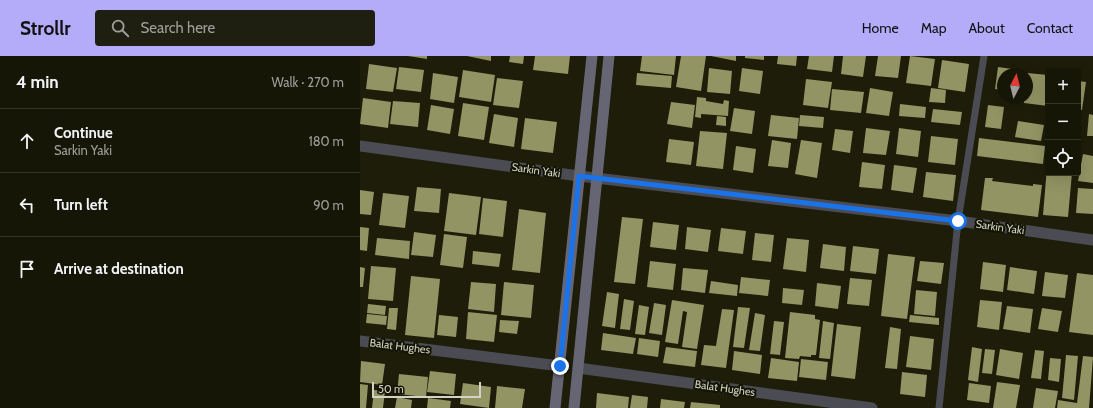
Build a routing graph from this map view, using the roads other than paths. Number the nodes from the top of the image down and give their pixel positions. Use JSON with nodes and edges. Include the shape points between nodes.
{"nodes":[{"id":1,"x":592,"y":56,"type":"edge"},
{"id":2,"x":609,"y":56,"type":"edge"},
{"id":3,"x":984,"y":56,"type":"edge"},
{"id":4,"x":360,"y":146,"type":"edge"},
{"id":5,"x":579,"y":176,"type":"junction"},
{"id":6,"x":597,"y":178,"type":"junction"},
{"id":7,"x":958,"y":221,"type":"junction"},
{"id":8,"x":1093,"y":240,"type":"edge"},
{"id":9,"x":360,"y":341,"type":"edge"},
{"id":10,"x":560,"y":366,"type":"junction"},
{"id":11,"x":578,"y":368,"type":"junction"},
{"id":12,"x":555,"y":408,"type":"edge"},
{"id":13,"x":574,"y":408,"type":"edge"},
{"id":14,"x":872,"y":408,"type":"edge"},
{"id":15,"x":939,"y":408,"type":"edge"}],
"edges":[{"from":1,"to":5,"type":"main road"},
{"from":2,"to":6,"type":"main road"},
{"from":3,"to":7,"type":"lane"},
{"from":4,"to":5,"type":"street","name":"Sarkin Yaki"},
{"from":5,"to":6,"type":"street","name":"Sarkin Yaki"},
{"from":5,"to":10,"type":"main road"},
{"from":6,"to":7,"type":"street","name":"Sarkin Yaki"},
{"from":6,"to":11,"type":"main road"},
{"from":7,"to":8,"type":"street","name":"Sarkin Yaki"},
{"from":7,"to":15,"type":"lane"},
{"from":9,"to":10,"type":"street","name":"Balat Hughes"},
{"from":10,"to":12,"type":"main road"},
{"from":11,"to":13,"type":"main road"},
{"from":11,"to":14,"type":"street","name":"Balat Hughes"}]}
